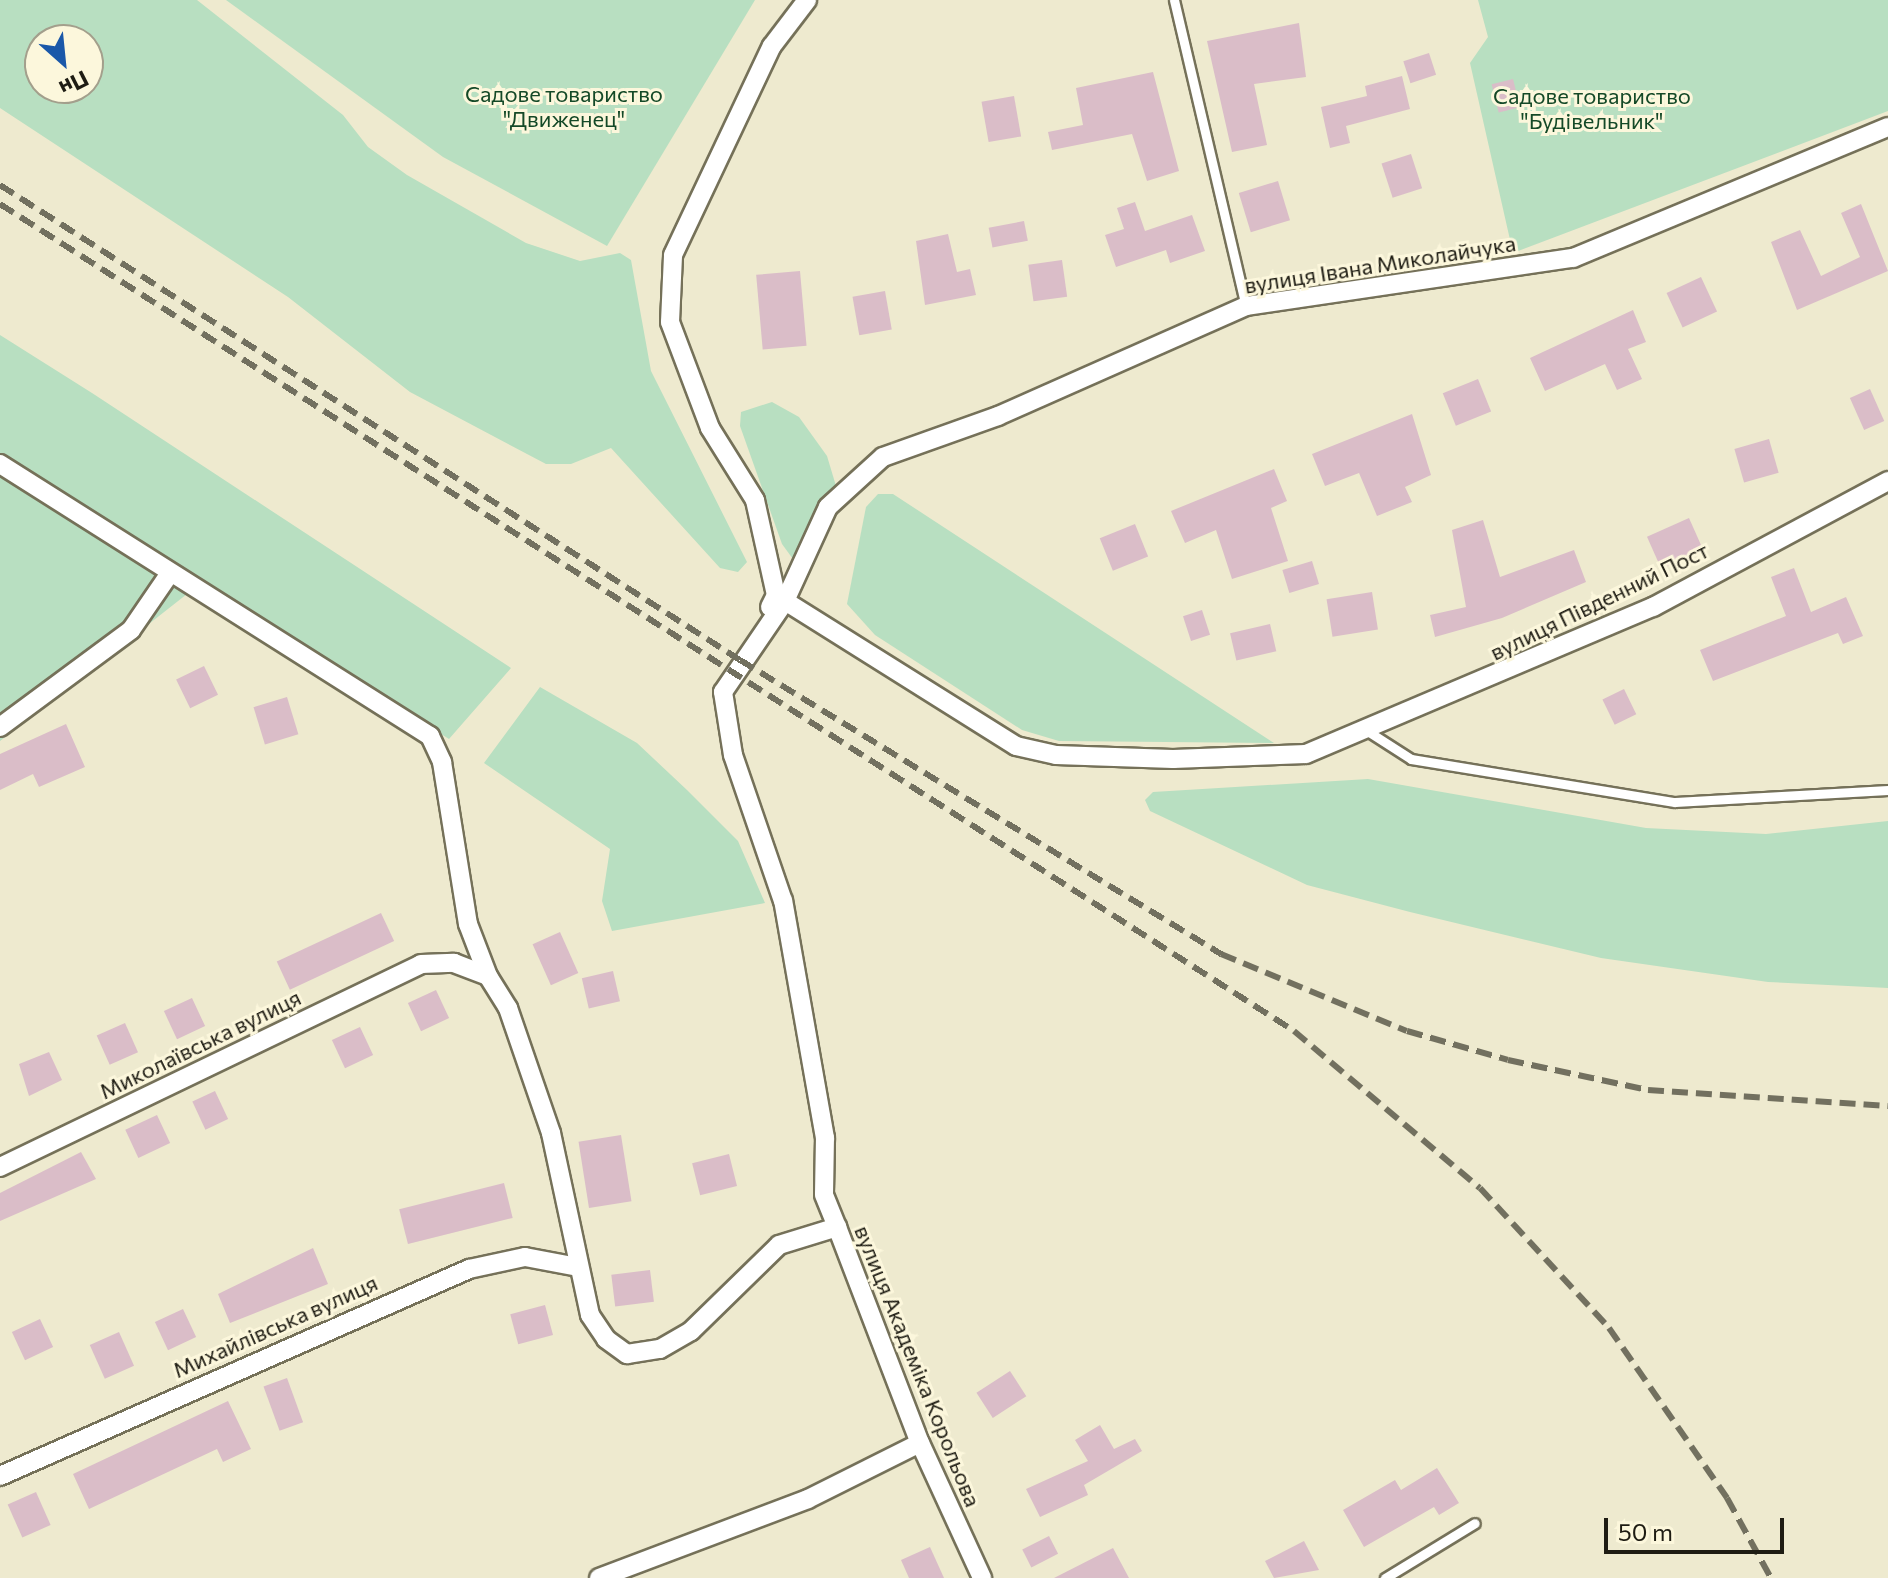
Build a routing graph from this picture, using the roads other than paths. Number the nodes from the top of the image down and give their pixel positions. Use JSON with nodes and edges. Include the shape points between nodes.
{"nodes":[{"id":1,"x":807,"y":0,"type":"edge"},
{"id":2,"x":1174,"y":0,"type":"edge"},
{"id":3,"x":1888,"y":127,"type":"edge"},
{"id":4,"x":1246,"y":306,"type":"junction"},
{"id":5,"x":0,"y":464,"type":"edge"},
{"id":6,"x":1888,"y":481,"type":"edge"},
{"id":7,"x":170,"y":573,"type":"junction"},
{"id":8,"x":780,"y":598,"type":"junction"},
{"id":9,"x":0,"y":727,"type":"edge"},
{"id":10,"x":1369,"y":732,"type":"junction"},
{"id":11,"x":1888,"y":790,"type":"edge"},
{"id":12,"x":488,"y":976,"type":"junction"},
{"id":13,"x":0,"y":1167,"type":"edge"},
{"id":14,"x":837,"y":1227,"type":"junction"},
{"id":15,"x":578,"y":1267,"type":"junction"},
{"id":16,"x":920,"y":1443,"type":"junction"},
{"id":17,"x":0,"y":1476,"type":"edge"},
{"id":18,"x":1475,"y":1523,"type":"dead end"},
{"id":19,"x":599,"y":1578,"type":"edge"},
{"id":20,"x":982,"y":1578,"type":"edge"},
{"id":21,"x":1385,"y":1578,"type":"edge"}],
"edges":[{"from":1,"to":8,"type":"street","via":[[772,46],[673,255],[670,322],[686,377],[755,500]]},
{"from":2,"to":4,"type":"lane"},
{"from":3,"to":4,"type":"street","name":"вулиця Івана Миколайчука","via":[[1573,258]]},
{"from":4,"to":8,"type":"street","name":"вулиця Івана Миколайчука","via":[[998,416],[883,457],[828,507]]},
{"from":5,"to":7,"type":"street","name":"вулиця Академіка Корольова"},
{"from":6,"to":10,"type":"street","name":"вулиця Південний Пост","via":[[1653,607]]},
{"from":7,"to":9,"type":"street","via":[[131,630]]},
{"from":7,"to":12,"type":"street","name":"вулиця Академіка Корольова","via":[[430,736],[442,762],[468,924]]},
{"from":8,"to":10,"type":"street","name":"вулиця Південний Пост","via":[[1016,746],[1056,755],[1260,757],[1306,754]]},
{"from":8,"to":14,"type":"street","via":[[723,692],[724,722],[783,901],[825,1138],[824,1194]]},
{"from":10,"to":11,"type":"lane","via":[[1411,759],[1675,802]]},
{"from":12,"to":13,"type":"street","name":"Миколаївська вулиця","via":[[454,963],[421,964]]},
{"from":12,"to":15,"type":"street","name":"вулиця Академіка Корольова","via":[[508,1008],[551,1133]]},
{"from":14,"to":15,"type":"street","name":"вулиця Академіка Корольова","via":[[779,1245],[691,1331],[660,1349],[627,1354],[606,1339],[590,1315]]},
{"from":14,"to":16,"type":"street","name":"вулиця Академіка Корольова"},
{"from":15,"to":17,"type":"street","name":"Михайлівська вулиця","via":[[525,1257],[469,1269]]},
{"from":16,"to":19,"type":"street","via":[[808,1499]]},
{"from":16,"to":20,"type":"street","name":"вулиця Академіка Корольова"},
{"from":18,"to":21,"type":"lane"}]}
